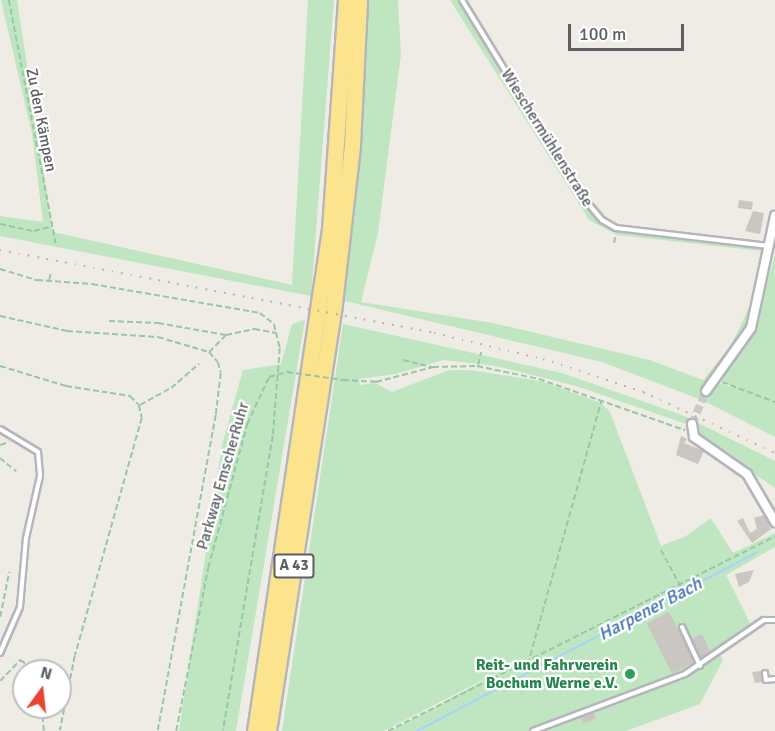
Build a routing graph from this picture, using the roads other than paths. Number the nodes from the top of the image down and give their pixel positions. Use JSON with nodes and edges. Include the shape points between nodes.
{"nodes":[{"id":1,"x":346,"y":0,"type":"edge"},
{"id":2,"x":359,"y":0,"type":"edge"},
{"id":3,"x":462,"y":0,"type":"edge"},
{"id":4,"x":775,"y":216,"type":"edge"},
{"id":5,"x":770,"y":246,"type":"junction"},
{"id":6,"x":706,"y":391,"type":"tunnel mouth"},
{"id":7,"x":692,"y":428,"type":"road end"},
{"id":8,"x":0,"y":429,"type":"edge"},
{"id":9,"x":775,"y":522,"type":"edge"},
{"id":10,"x":775,"y":620,"type":"edge"},
{"id":11,"x":682,"y":627,"type":"dead end"},
{"id":12,"x":0,"y":653,"type":"edge"},
{"id":13,"x":700,"y":666,"type":"junction"},
{"id":14,"x":765,"y":673,"type":"dead end"},
{"id":15,"x":775,"y":679,"type":"edge"},
{"id":16,"x":255,"y":731,"type":"edge"},
{"id":17,"x":268,"y":731,"type":"edge"},
{"id":18,"x":533,"y":731,"type":"edge"}],
"edges":[{"from":1,"to":16,"type":"highway","number":"A 43","via":[[330,229]]},
{"from":2,"to":17,"type":"highway","number":"A 43","via":[[352,144],[336,295]]},
{"from":3,"to":5,"type":"lane","name":"Wieschermühlenstraße","via":[[581,195],[602,220],[616,228]]},
{"from":4,"to":5,"type":"street"},
{"from":5,"to":6,"type":"street","via":[[751,328]]},
{"from":7,"to":9,"type":"street","via":[[739,465]]},
{"from":8,"to":12,"type":"lane","via":[[38,452],[40,476],[26,538],[20,607]]},
{"from":10,"to":13,"type":"lane","via":[[764,620]]},
{"from":11,"to":13,"type":"lane"},
{"from":13,"to":18,"type":"lane"},
{"from":14,"to":15,"type":"lane","via":[[766,680]]}]}
